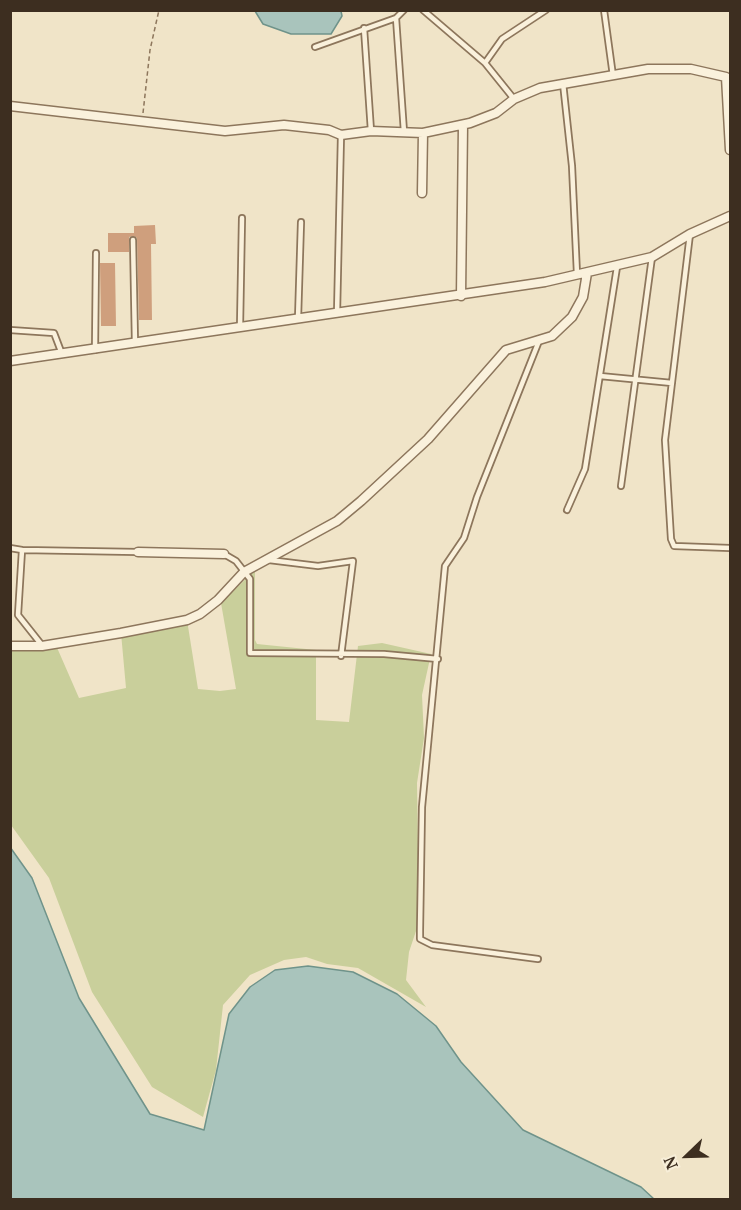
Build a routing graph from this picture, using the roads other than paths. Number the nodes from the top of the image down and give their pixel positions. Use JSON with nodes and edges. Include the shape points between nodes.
{"nodes":[{"id":1,"x":404,"y":10,"type":"edge"},
{"id":2,"x":423,"y":10,"type":"edge"},
{"id":3,"x":546,"y":10,"type":"edge"},
{"id":4,"x":603,"y":10,"type":"edge"},
{"id":5,"x":396,"y":18,"type":"junction"},
{"id":6,"x":364,"y":28,"type":"junction"},
{"id":7,"x":315,"y":47,"type":"dead end"},
{"id":8,"x":485,"y":63,"type":"junction"},
{"id":9,"x":613,"y":76,"type":"junction"},
{"id":10,"x":563,"y":83,"type":"junction"},
{"id":11,"x":514,"y":99,"type":"junction"},
{"id":12,"x":10,"y":106,"type":"edge"},
{"id":13,"x":730,"y":124,"type":"edge"},
{"id":14,"x":463,"y":125,"type":"junction"},
{"id":15,"x":371,"y":131,"type":"junction"},
{"id":16,"x":404,"y":132,"type":"junction"},
{"id":17,"x":423,"y":133,"type":"junction"},
{"id":18,"x":341,"y":135,"type":"junction"},
{"id":19,"x":730,"y":150,"type":"edge"},
{"id":20,"x":422,"y":193,"type":"dead end"},
{"id":21,"x":730,"y":216,"type":"edge"},
{"id":22,"x":242,"y":218,"type":"dead end"},
{"id":23,"x":300,"y":222,"type":"dead end"},
{"id":24,"x":690,"y":234,"type":"junction"},
{"id":25,"x":133,"y":240,"type":"dead end"},
{"id":26,"x":96,"y":253,"type":"dead end"},
{"id":27,"x":652,"y":257,"type":"junction"},
{"id":28,"x":617,"y":267,"type":"junction"},
{"id":29,"x":582,"y":274,"type":"junction"},
{"id":30,"x":461,"y":296,"type":"junction"},
{"id":31,"x":337,"y":314,"type":"junction"},
{"id":32,"x":298,"y":319,"type":"junction"},
{"id":33,"x":240,"y":327,"type":"junction"},
{"id":34,"x":10,"y":330,"type":"edge"},
{"id":35,"x":539,"y":341,"type":"junction"},
{"id":36,"x":135,"y":343,"type":"junction"},
{"id":37,"x":95,"y":350,"type":"junction"},
{"id":38,"x":62,"y":354,"type":"junction"},
{"id":39,"x":10,"y":361,"type":"edge"},
{"id":40,"x":600,"y":376,"type":"junction"},
{"id":41,"x":635,"y":381,"type":"junction"},
{"id":42,"x":672,"y":383,"type":"junction"},
{"id":43,"x":621,"y":486,"type":"dead end"},
{"id":44,"x":567,"y":510,"type":"dead end"},
{"id":45,"x":10,"y":548,"type":"edge"},
{"id":46,"x":730,"y":548,"type":"edge"},
{"id":47,"x":22,"y":550,"type":"junction"},
{"id":48,"x":138,"y":552,"type":"joint"},
{"id":49,"x":224,"y":554,"type":"joint"},
{"id":50,"x":264,"y":559,"type":"junction"},
{"id":51,"x":244,"y":572,"type":"junction"},
{"id":52,"x":10,"y":646,"type":"edge"},
{"id":53,"x":42,"y":646,"type":"junction"},
{"id":54,"x":341,"y":656,"type":"junction"},
{"id":55,"x":438,"y":659,"type":"junction"},
{"id":56,"x":538,"y":959,"type":"dead end"}],
"edges":[{"from":1,"to":5,"type":"lane"},
{"from":2,"to":8,"type":"lane"},
{"from":3,"to":8,"type":"lane","via":[[502,39]]},
{"from":4,"to":9,"type":"lane"},
{"from":5,"to":6,"type":"lane"},
{"from":5,"to":16,"type":"lane"},
{"from":6,"to":7,"type":"lane"},
{"from":6,"to":15,"type":"lane"},
{"from":8,"to":11,"type":"lane"},
{"from":9,"to":10,"type":"street"},
{"from":9,"to":13,"type":"street","via":[[648,69],[691,69],[726,77]]},
{"from":10,"to":11,"type":"street"},
{"from":10,"to":29,"type":"lane"},
{"from":11,"to":14,"type":"street","via":[[496,113]]},
{"from":12,"to":18,"type":"street","via":[[225,131],[284,125]]},
{"from":13,"to":19,"type":"street"},
{"from":14,"to":17,"type":"street"},
{"from":14,"to":30,"type":"street"},
{"from":15,"to":16,"type":"street"},
{"from":15,"to":18,"type":"street"},
{"from":16,"to":17,"type":"street"},
{"from":17,"to":20,"type":"street"},
{"from":18,"to":31,"type":"lane"},
{"from":21,"to":24,"type":"street"},
{"from":22,"to":33,"type":"lane"},
{"from":23,"to":32,"type":"lane"},
{"from":24,"to":27,"type":"street"},
{"from":24,"to":42,"type":"lane"},
{"from":25,"to":36,"type":"lane"},
{"from":26,"to":37,"type":"lane"},
{"from":27,"to":28,"type":"street"},
{"from":27,"to":41,"type":"lane"},
{"from":28,"to":29,"type":"street"},
{"from":28,"to":40,"type":"lane"},
{"from":29,"to":30,"type":"street"},
{"from":29,"to":35,"type":"street","via":[[583,297],[572,316],[552,336]]},
{"from":30,"to":31,"type":"street"},
{"from":31,"to":32,"type":"street"},
{"from":32,"to":33,"type":"street"},
{"from":33,"to":36,"type":"street"},
{"from":34,"to":38,"type":"lane","via":[[54,333]]},
{"from":35,"to":50,"type":"street","via":[[507,350],[428,439],[337,520]]},
{"from":35,"to":55,"type":"lane","via":[[464,538],[445,566]]},
{"from":36,"to":37,"type":"street"},
{"from":37,"to":38,"type":"street"},
{"from":38,"to":39,"type":"street"},
{"from":40,"to":41,"type":"lane"},
{"from":40,"to":44,"type":"lane","via":[[585,469]]},
{"from":41,"to":42,"type":"lane"},
{"from":41,"to":43,"type":"lane"},
{"from":42,"to":46,"type":"lane","via":[[665,440],[670,539],[674,546]]},
{"from":45,"to":47,"type":"lane"},
{"from":47,"to":48,"type":"lane"},
{"from":47,"to":53,"type":"lane","via":[[18,615]]},
{"from":48,"to":49,"type":"street"},
{"from":49,"to":51,"type":"lane"},
{"from":50,"to":51,"type":"street"},
{"from":50,"to":54,"type":"lane","via":[[318,566],[353,561]]},
{"from":51,"to":53,"type":"street","via":[[218,600],[187,620]]},
{"from":51,"to":54,"type":"lane","via":[[250,579],[250,653]]},
{"from":52,"to":53,"type":"street"},
{"from":54,"to":55,"type":"lane","via":[[384,654]]},
{"from":55,"to":56,"type":"lane","via":[[422,807],[420,939],[432,945]]}]}
